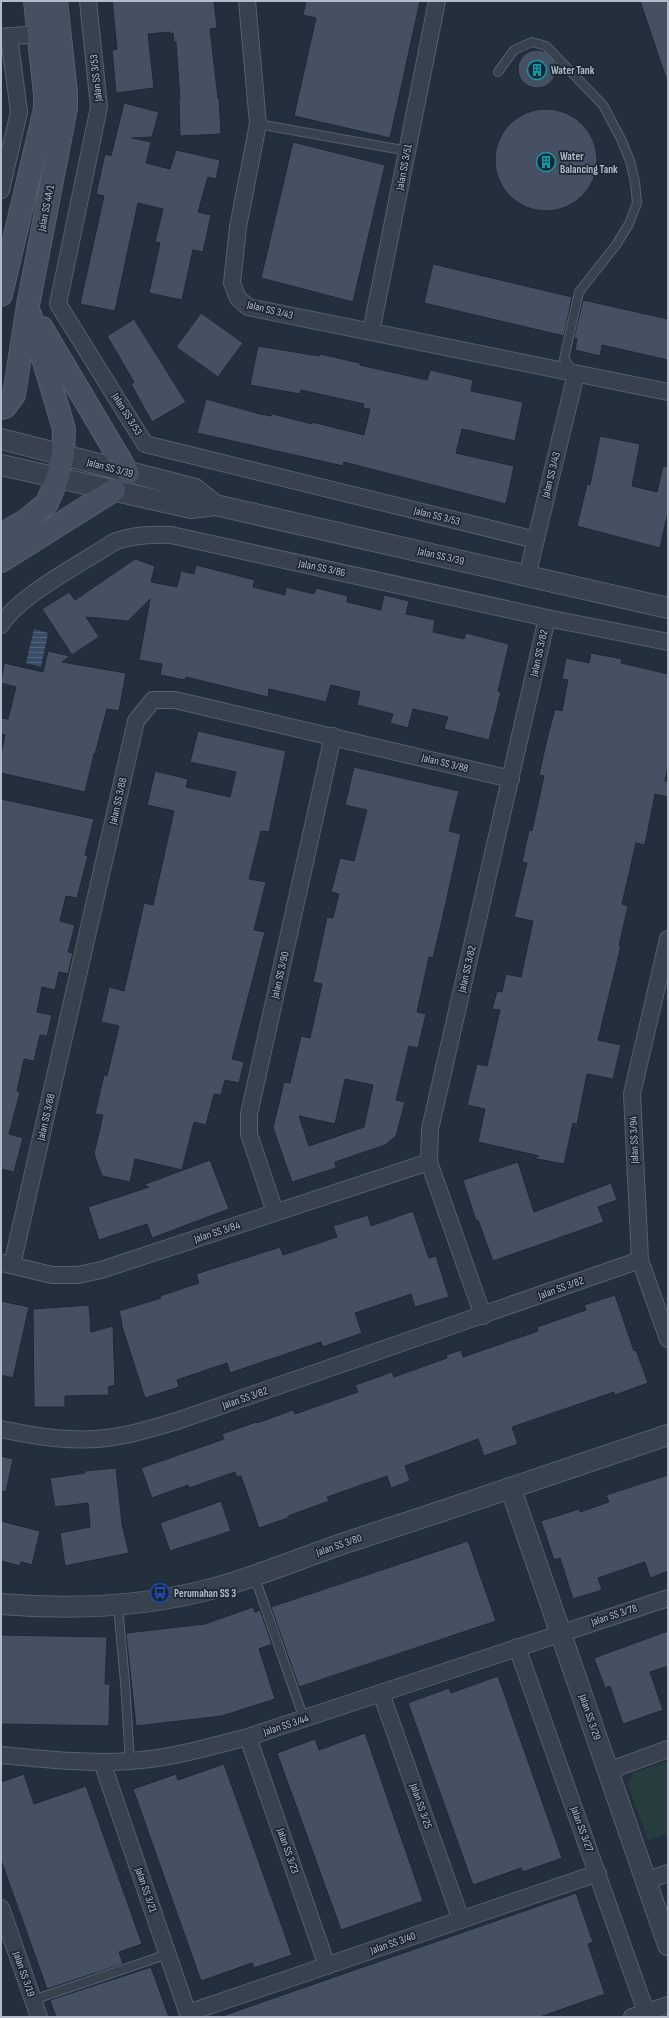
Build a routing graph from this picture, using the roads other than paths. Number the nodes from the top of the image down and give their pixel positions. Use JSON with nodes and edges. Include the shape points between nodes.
{"nodes":[{"id":1,"x":35,"y":1,"type":"edge"},
{"id":2,"x":56,"y":1,"type":"edge"},
{"id":3,"x":88,"y":1,"type":"edge"},
{"id":4,"x":247,"y":1,"type":"edge"},
{"id":5,"x":438,"y":1,"type":"edge"},
{"id":6,"x":38,"y":34,"type":"junction"},
{"id":7,"x":5,"y":37,"type":"edge"},
{"id":8,"x":498,"y":72,"type":"dead end"},
{"id":9,"x":258,"y":124,"type":"junction"},
{"id":10,"x":408,"y":151,"type":"junction"},
{"id":11,"x":1,"y":190,"type":"edge"},
{"id":12,"x":1,"y":293,"type":"edge"},
{"id":13,"x":28,"y":305,"type":"junction"},
{"id":14,"x":371,"y":332,"type":"junction"},
{"id":15,"x":576,"y":374,"type":"junction"},
{"id":16,"x":668,"y":392,"type":"edge"},
{"id":17,"x":1,"y":408,"type":"edge"},
{"id":18,"x":1,"y":439,"type":"edge"},
{"id":19,"x":63,"y":455,"type":"junction"},
{"id":20,"x":1,"y":465,"type":"edge"},
{"id":21,"x":128,"y":473,"type":"junction"},
{"id":22,"x":58,"y":477,"type":"junction"},
{"id":23,"x":114,"y":490,"type":"junction"},
{"id":24,"x":215,"y":505,"type":"junction"},
{"id":25,"x":1,"y":535,"type":"edge"},
{"id":26,"x":536,"y":540,"type":"junction"},
{"id":27,"x":1,"y":561,"type":"edge"},
{"id":28,"x":527,"y":576,"type":"junction"},
{"id":29,"x":668,"y":608,"type":"edge"},
{"id":30,"x":547,"y":618,"type":"junction"},
{"id":31,"x":1,"y":625,"type":"edge"},
{"id":32,"x":668,"y":642,"type":"edge"},
{"id":33,"x":333,"y":736,"type":"junction"},
{"id":34,"x":511,"y":778,"type":"junction"},
{"id":35,"x":668,"y":939,"type":"edge"},
{"id":36,"x":429,"y":1162,"type":"junction"},
{"id":37,"x":275,"y":1212,"type":"junction"},
{"id":38,"x":640,"y":1260,"type":"junction"},
{"id":39,"x":6,"y":1264,"type":"edge"},
{"id":40,"x":483,"y":1316,"type":"junction"},
{"id":41,"x":668,"y":1339,"type":"edge"},
{"id":42,"x":1,"y":1429,"type":"edge"},
{"id":43,"x":668,"y":1435,"type":"edge"},
{"id":44,"x":511,"y":1489,"type":"junction"},
{"id":45,"x":253,"y":1575,"type":"junction"},
{"id":46,"x":668,"y":1598,"type":"edge"},
{"id":47,"x":1,"y":1604,"type":"edge"},
{"id":48,"x":118,"y":1606,"type":"junction"},
{"id":49,"x":561,"y":1633,"type":"junction"},
{"id":50,"x":517,"y":1647,"type":"junction"},
{"id":51,"x":381,"y":1693,"type":"junction"},
{"id":52,"x":304,"y":1719,"type":"junction"},
{"id":53,"x":248,"y":1737,"type":"junction"},
{"id":54,"x":668,"y":1749,"type":"edge"},
{"id":55,"x":1,"y":1755,"type":"edge"},
{"id":56,"x":130,"y":1761,"type":"junction"},
{"id":57,"x":102,"y":1762,"type":"junction"},
{"id":58,"x":608,"y":1771,"type":"junction"},
{"id":59,"x":598,"y":1873,"type":"junction"},
{"id":60,"x":668,"y":1873,"type":"edge"},
{"id":61,"x":646,"y":1881,"type":"junction"},
{"id":62,"x":1,"y":1908,"type":"edge"},
{"id":63,"x":461,"y":1920,"type":"junction"},
{"id":64,"x":4,"y":1924,"type":"edge"},
{"id":65,"x":668,"y":1945,"type":"edge"},
{"id":66,"x":168,"y":1954,"type":"junction"},
{"id":67,"x":327,"y":1966,"type":"junction"},
{"id":68,"x":33,"y":2000,"type":"junction"},
{"id":69,"x":668,"y":2005,"type":"edge"},
{"id":70,"x":189,"y":2015,"type":"edge"},
{"id":71,"x":639,"y":2015,"type":"edge"},
{"id":72,"x":38,"y":2017,"type":"edge"}],
"edges":[{"from":1,"to":6,"type":"main road","name":"Jalan SS 4A/1"},
{"from":2,"to":13,"type":"main road","name":"Jalan SS 4A/1","via":[[66,108]]},
{"from":3,"to":26,"type":"street","name":"Jalan SS 3/53","via":[[99,107],[58,304],[145,444]]},
{"from":4,"to":9,"type":"street","name":"Jalan SS 3/43"},
{"from":5,"to":10,"type":"street","name":"Jalan SS 3/51"},
{"from":6,"to":7,"type":"street"},
{"from":6,"to":12,"type":"main road","name":"Jalan SS 4A/1","via":[[45,109]]},
{"from":7,"to":11,"type":"street","via":[[18,112]]},
{"from":8,"to":15,"type":"lane","via":[[514,50],[532,42],[546,46],[603,104],[630,161],[637,203],[629,224],[579,292],[564,359]]},
{"from":9,"to":10,"type":"lane"},
{"from":9,"to":14,"type":"street","name":"Jalan SS 3/43","via":[[238,227],[232,283],[238,298],[248,307]]},
{"from":10,"to":14,"type":"street","name":"Jalan SS 3/51"},
{"from":13,"to":17,"type":"main road","name":"Jalan SS 4A/1","via":[[14,395],[5,407]]},
{"from":13,"to":19,"type":"main road","via":[[64,429]]},
{"from":13,"to":21,"type":"main road"},
{"from":14,"to":15,"type":"street","name":"Jalan SS 3/43"},
{"from":15,"to":16,"type":"street","name":"Jalan SS 3/43"},
{"from":15,"to":26,"type":"street","name":"Jalan SS 3/43"},
{"from":18,"to":19,"type":"street","name":"Jalan SS 3/39"},
{"from":19,"to":21,"type":"street","name":"Jalan SS 3/39"},
{"from":19,"to":22,"type":"main road"},
{"from":20,"to":22,"type":"street","name":"Jalan SS 3/39"},
{"from":21,"to":24,"type":"street","name":"Jalan SS 3/39","via":[[195,489]]},
{"from":22,"to":23,"type":"street","name":"Jalan SS 3/39"},
{"from":22,"to":25,"type":"main road","via":[[47,503],[28,519]]},
{"from":23,"to":24,"type":"street","name":"Jalan SS 3/39","via":[[191,508]]},
{"from":23,"to":27,"type":"main road"},
{"from":24,"to":28,"type":"street","name":"Jalan SS 3/39"},
{"from":26,"to":28,"type":"street","name":"Jalan SS 3/43"},
{"from":28,"to":29,"type":"street","name":"Jalan SS 3/39"},
{"from":30,"to":31,"type":"street","name":"Jalan SS 3/86","via":[[171,535],[150,534],[130,536],[114,542],[26,599],[7,615]]},
{"from":30,"to":32,"type":"street","name":"Jalan SS 3/86"},
{"from":30,"to":34,"type":"street","name":"Jalan SS 3/82"},
{"from":33,"to":34,"type":"street","name":"Jalan SS 3/88"},
{"from":33,"to":37,"type":"street","name":"Jalan SS 3/90","via":[[249,1114],[249,1134]]},
{"from":33,"to":39,"type":"street","name":"Jalan SS 3/88","via":[[175,700],[153,700],[136,721]]},
{"from":34,"to":36,"type":"street","name":"Jalan SS 3/82","via":[[430,1129]]},
{"from":35,"to":38,"type":"street","name":"Jalan SS 3/94","via":[[632,1094]]},
{"from":36,"to":37,"type":"street","name":"Jalan SS 3/84"},
{"from":36,"to":40,"type":"street","name":"Jalan SS 3/82"},
{"from":37,"to":39,"type":"street","name":"Jalan SS 3/84","via":[[86,1273],[52,1275]]},
{"from":38,"to":40,"type":"street","name":"Jalan SS 3/82"},
{"from":38,"to":41,"type":"street","name":"Jalan SS 3/94"},
{"from":40,"to":42,"type":"street","name":"Jalan SS 3/82","via":[[177,1421],[115,1437],[59,1439]]},
{"from":43,"to":44,"type":"street","name":"Jalan SS 3/80"},
{"from":44,"to":45,"type":"street","name":"Jalan SS 3/80"},
{"from":44,"to":49,"type":"street","name":"Jalan SS 3/29"},
{"from":45,"to":48,"type":"street","name":"Jalan SS 3/80","via":[[216,1588]]},
{"from":45,"to":52,"type":"lane"},
{"from":46,"to":49,"type":"street","name":"Jalan SS 3/78"},
{"from":47,"to":48,"type":"street","name":"Jalan SS 3/80","via":[[44,1608]]},
{"from":48,"to":56,"type":"lane","via":[[126,1682]]},
{"from":49,"to":50,"type":"street","name":"Jalan SS 3/44"},
{"from":49,"to":58,"type":"street","name":"Jalan SS 3/29"},
{"from":50,"to":51,"type":"street","name":"Jalan SS 3/44"},
{"from":50,"to":59,"type":"street","name":"Jalan SS 3/27"},
{"from":51,"to":52,"type":"street","name":"Jalan SS 3/44"},
{"from":51,"to":63,"type":"street","name":"Jalan SS 3/25"},
{"from":52,"to":53,"type":"street","name":"Jalan SS 3/44"},
{"from":53,"to":56,"type":"street","name":"Jalan SS 3/44","via":[[182,1753]]},
{"from":53,"to":67,"type":"street","name":"Jalan SS 3/23"},
{"from":54,"to":58,"type":"street"},
{"from":55,"to":57,"type":"street","name":"Jalan SS 3/44"},
{"from":56,"to":57,"type":"street","name":"Jalan SS 3/44"},
{"from":57,"to":66,"type":"street","name":"Jalan SS 3/21"},
{"from":58,"to":61,"type":"street","name":"Jalan SS 3/29"},
{"from":59,"to":63,"type":"street","name":"Jalan SS 3/40"},
{"from":59,"to":71,"type":"street","name":"Jalan SS 3/27"},
{"from":60,"to":61,"type":"street"},
{"from":61,"to":65,"type":"street","name":"Jalan SS 3/29"},
{"from":62,"to":64,"type":"street","name":"Jalan SS 3/19"},
{"from":63,"to":67,"type":"street","name":"Jalan SS 3/40"},
{"from":64,"to":68,"type":"street","name":"Jalan SS 3/19"},
{"from":66,"to":68,"type":"lane"},
{"from":66,"to":70,"type":"street","name":"Jalan SS 3/21"},
{"from":67,"to":70,"type":"street","name":"Jalan SS 3/40"},
{"from":68,"to":72,"type":"street","name":"Jalan SS 3/19"},
{"from":69,"to":71,"type":"street"}]}
